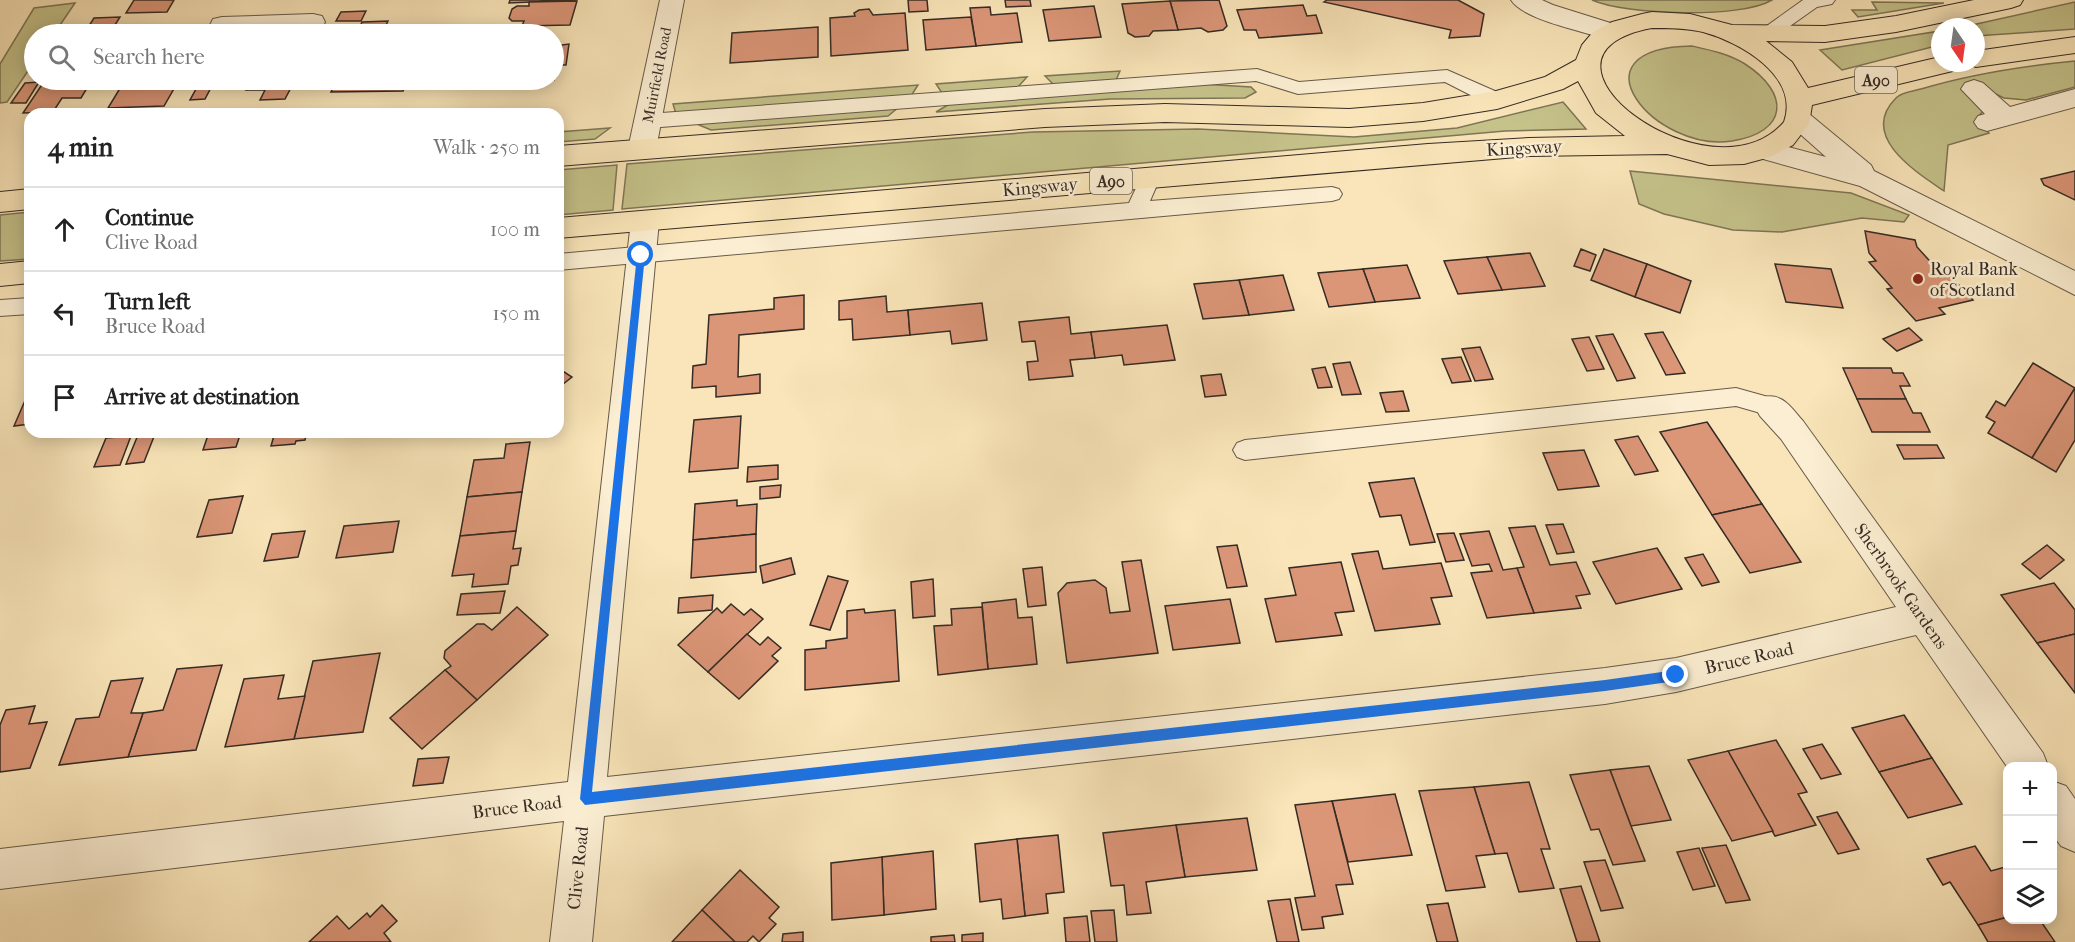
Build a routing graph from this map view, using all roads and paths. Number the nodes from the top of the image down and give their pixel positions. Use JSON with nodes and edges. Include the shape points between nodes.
{"nodes":[{"id":1,"x":281,"y":0,"type":"edge"},
{"id":2,"x":672,"y":0,"type":"edge"},
{"id":3,"x":2011,"y":0,"type":"edge"},
{"id":4,"x":1816,"y":1,"type":"edge"},
{"id":5,"x":1533,"y":5,"type":"edge"},
{"id":6,"x":313,"y":22,"type":"dead end"},
{"id":7,"x":269,"y":23,"type":"junction"},
{"id":8,"x":246,"y":24,"type":"edge"},
{"id":9,"x":1611,"y":32,"type":"junction"},
{"id":10,"x":1730,"y":33,"type":"junction"},
{"id":11,"x":1767,"y":34,"type":"junction"},
{"id":12,"x":2075,"y":45,"type":"edge"},
{"id":13,"x":1589,"y":58,"type":"junction"},
{"id":14,"x":1985,"y":58,"type":"edge"},
{"id":15,"x":1931,"y":69,"type":"edge"},
{"id":16,"x":1974,"y":89,"type":"dead end"},
{"id":17,"x":2075,"y":98,"type":"edge"},
{"id":18,"x":1497,"y":100,"type":"junction"},
{"id":19,"x":1800,"y":109,"type":"junction"},
{"id":20,"x":648,"y":121,"type":"junction"},
{"id":21,"x":1665,"y":145,"type":"junction"},
{"id":22,"x":642,"y":149,"type":"junction"},
{"id":23,"x":1766,"y":150,"type":"junction"},
{"id":24,"x":564,"y":156,"type":"edge"},
{"id":25,"x":1150,"y":178,"type":"junction"},
{"id":26,"x":1869,"y":178,"type":"junction"},
{"id":27,"x":1332,"y":194,"type":"dead end"},
{"id":28,"x":24,"y":200,"type":"edge"},
{"id":29,"x":0,"y":202,"type":"edge"},
{"id":30,"x":1136,"y":210,"type":"junction"},
{"id":31,"x":645,"y":221,"type":"junction"},
{"id":32,"x":564,"y":228,"type":"edge"},
{"id":33,"x":641,"y":255,"type":"junction"},
{"id":34,"x":564,"y":261,"type":"edge"},
{"id":35,"x":24,"y":273,"type":"edge"},
{"id":36,"x":0,"y":275,"type":"edge"},
{"id":37,"x":2075,"y":284,"type":"edge"},
{"id":38,"x":24,"y":306,"type":"edge"},
{"id":39,"x":0,"y":308,"type":"edge"},
{"id":40,"x":1771,"y":407,"type":"joint"},
{"id":41,"x":1245,"y":450,"type":"dead end"},
{"id":42,"x":1923,"y":617,"type":"junction"},
{"id":43,"x":2025,"y":762,"type":"edge"},
{"id":44,"x":585,"y":799,"type":"junction"},
{"id":45,"x":2057,"y":807,"type":"edge"},
{"id":46,"x":2075,"y":832,"type":"edge"},
{"id":47,"x":0,"y":869,"type":"edge"},
{"id":48,"x":571,"y":942,"type":"edge"}],
"edges":[{"from":1,"to":7,"type":"street"},
{"from":2,"to":20,"type":"street","name":"Muirfield Road"},
{"from":3,"to":11,"type":"highway","via":[[1825,34]]},
{"from":4,"to":11,"type":"lane"},
{"from":5,"to":9,"type":"street"},
{"from":5,"to":13,"type":"street"},
{"from":6,"to":7,"type":"street"},
{"from":7,"to":8,"type":"street"},
{"from":9,"to":10,"type":"highway","via":[[1652,20],[1695,23]]},
{"from":9,"to":13,"type":"highway","via":[[1602,37]]},
{"from":10,"to":11,"type":"highway"},
{"from":10,"to":19,"type":"highway","via":[[1776,62],[1792,80]]},
{"from":12,"to":14,"type":"highway"},
{"from":13,"to":18,"type":"highway","via":[[1554,83]]},
{"from":13,"to":21,"type":"highway","via":[[1591,86],[1607,109],[1632,129]]},
{"from":15,"to":19,"type":"highway","number":"A90"},
{"from":16,"to":17,"type":"street","via":[[1996,119]]},
{"from":18,"to":20,"type":"lane","via":[[1447,76],[1298,88],[1257,75]]},
{"from":18,"to":22,"type":"highway","via":[[1349,118],[1165,113],[1045,118]]},
{"from":19,"to":23,"type":"highway","number":"A90","via":[[1788,136]]},
{"from":19,"to":26,"type":"street"},
{"from":20,"to":22,"type":"street","name":"Muirfield Road"},
{"from":21,"to":23,"type":"highway","number":"A90","via":[[1718,156]]},
{"from":21,"to":25,"type":"highway","name":"Kingsway","number":"A90","via":[[1529,147]]},
{"from":22,"to":24,"type":"highway"},
{"from":23,"to":26,"type":"street"},
{"from":25,"to":30,"type":"lane"},
{"from":25,"to":31,"type":"highway","name":"Kingsway","number":"A90"},
{"from":26,"to":37,"type":"street"},
{"from":27,"to":30,"type":"lane"},
{"from":28,"to":29,"type":"highway"},
{"from":30,"to":33,"type":"lane"},
{"from":31,"to":32,"type":"highway","name":"Kingsway","number":"A90"},
{"from":31,"to":33,"type":"street","name":"Clive Road"},
{"from":33,"to":34,"type":"lane"},
{"from":33,"to":44,"type":"street","name":"Clive Road"},
{"from":35,"to":36,"type":"highway"},
{"from":38,"to":39,"type":"lane"},
{"from":40,"to":41,"type":"lane","via":[[1736,397]]},
{"from":40,"to":42,"type":"street","name":"Sherbrook Gardens","via":[[1792,430]]},
{"from":42,"to":43,"type":"street","name":"Sherbrook Gardens"},
{"from":42,"to":44,"type":"street","name":"Bruce Road","via":[[1676,675],[1605,686]]},
{"from":44,"to":47,"type":"street","name":"Bruce Road"},
{"from":44,"to":48,"type":"street","name":"Clive Road"},
{"from":45,"to":46,"type":"street"}]}
